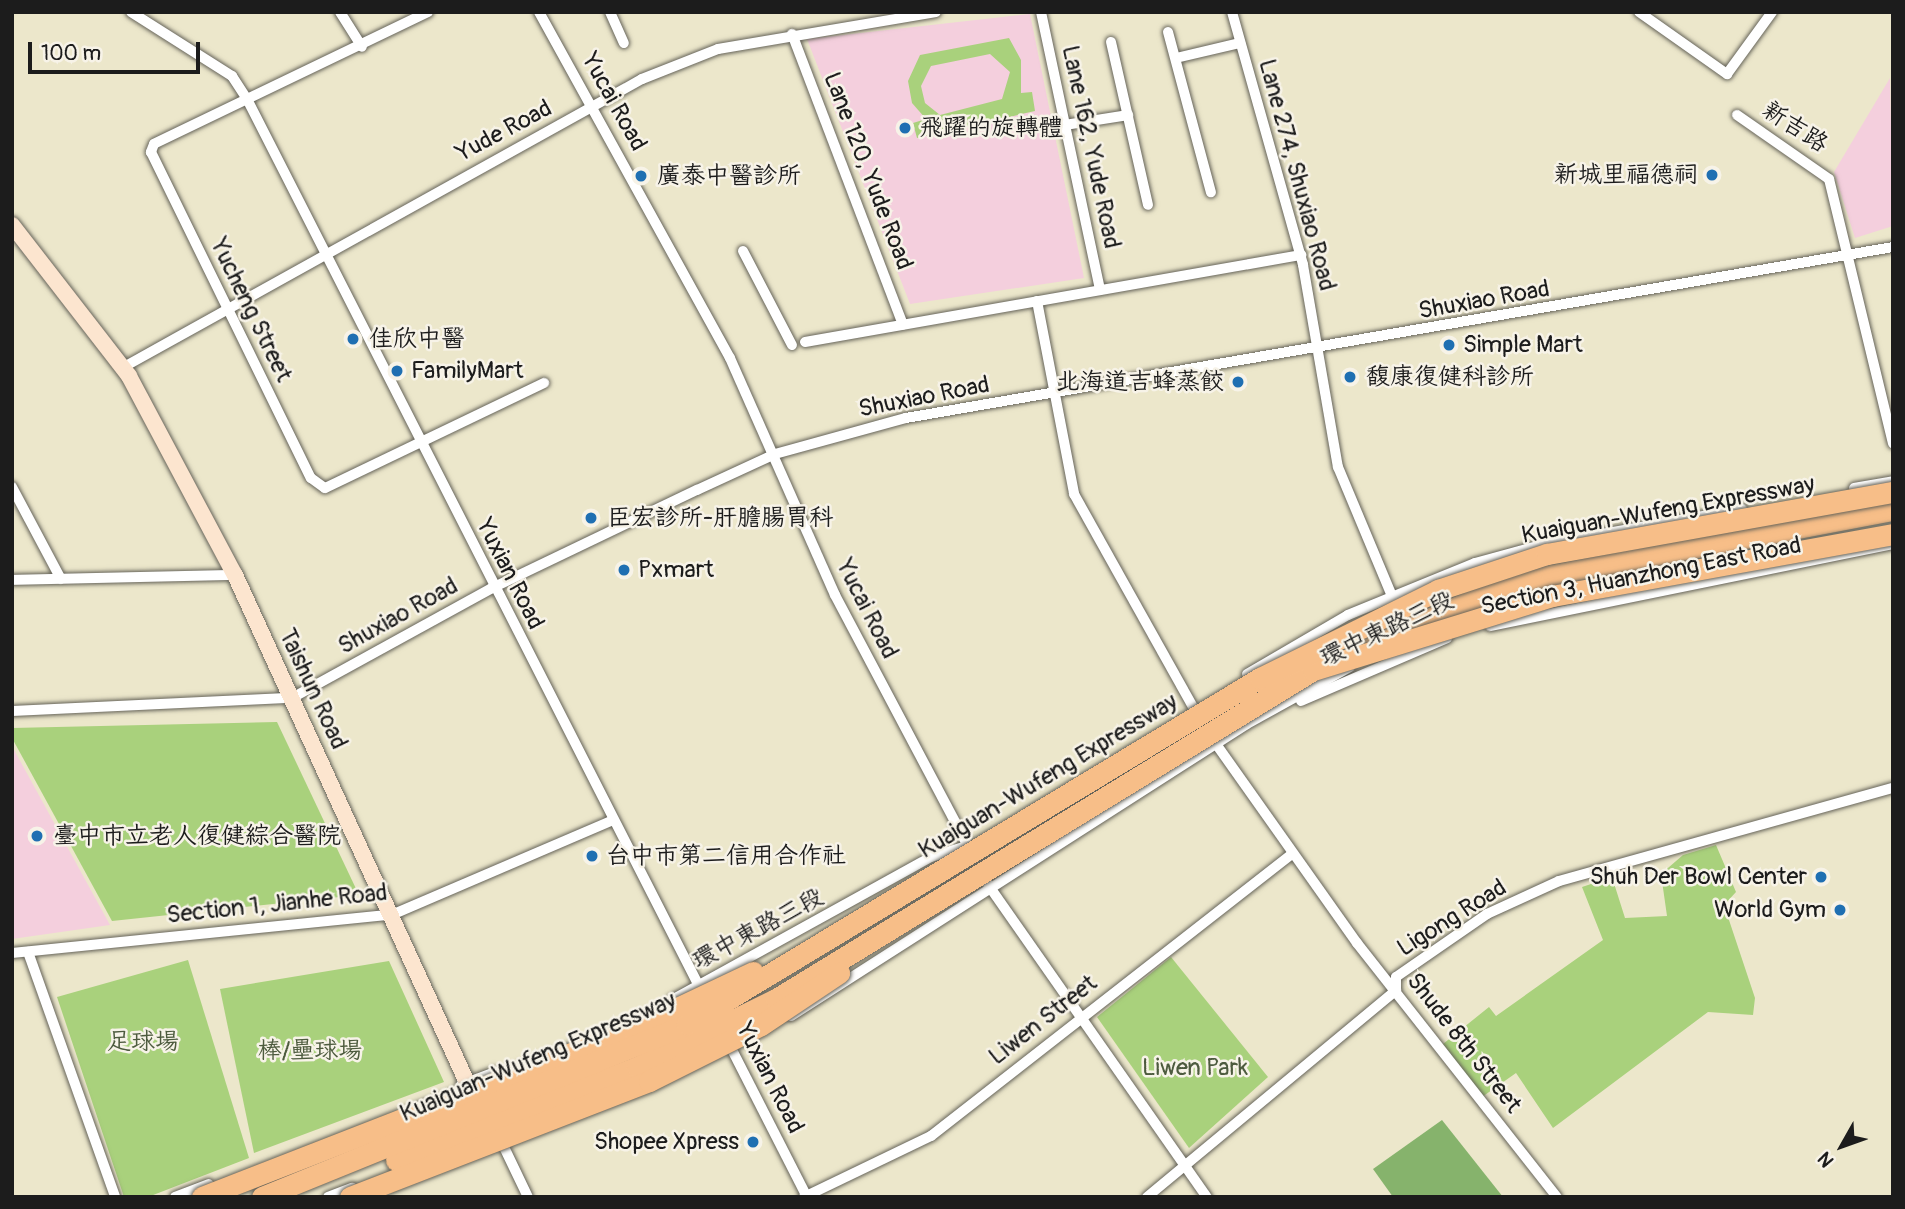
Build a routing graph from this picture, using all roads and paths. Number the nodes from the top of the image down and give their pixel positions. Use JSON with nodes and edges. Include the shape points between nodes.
{"nodes":[{"id":1,"x":131,"y":12,"type":"edge"},
{"id":2,"x":341,"y":12,"type":"edge"},
{"id":3,"x":428,"y":12,"type":"edge"},
{"id":4,"x":539,"y":12,"type":"edge"},
{"id":5,"x":610,"y":12,"type":"edge"},
{"id":6,"x":936,"y":12,"type":"edge"},
{"id":7,"x":1041,"y":12,"type":"edge"},
{"id":8,"x":1232,"y":12,"type":"edge"},
{"id":9,"x":1639,"y":12,"type":"edge"},
{"id":10,"x":1772,"y":12,"type":"edge"},
{"id":11,"x":1168,"y":32,"type":"dead end"},
{"id":12,"x":792,"y":34,"type":"junction"},
{"id":13,"x":1111,"y":42,"type":"dead end"},
{"id":14,"x":624,"y":43,"type":"dead end"},
{"id":15,"x":1240,"y":43,"type":"junction"},
{"id":16,"x":362,"y":47,"type":"junction"},
{"id":17,"x":1176,"y":58,"type":"junction"},
{"id":18,"x":247,"y":99,"type":"junction"},
{"id":19,"x":593,"y":107,"type":"junction"},
{"id":20,"x":1128,"y":115,"type":"junction"},
{"id":21,"x":1737,"y":115,"type":"dead end"},
{"id":22,"x":1065,"y":125,"type":"junction"},
{"id":23,"x":1211,"y":192,"type":"dead end"},
{"id":24,"x":1149,"y":205,"type":"dead end"},
{"id":25,"x":12,"y":225,"type":"edge"},
{"id":26,"x":1893,"y":247,"type":"edge"},
{"id":27,"x":743,"y":251,"type":"dead end"},
{"id":28,"x":324,"y":254,"type":"junction"},
{"id":29,"x":1301,"y":255,"type":"junction"},
{"id":30,"x":1844,"y":258,"type":"junction"},
{"id":31,"x":1100,"y":290,"type":"junction"},
{"id":32,"x":1037,"y":301,"type":"junction"},
{"id":33,"x":227,"y":309,"type":"junction"},
{"id":34,"x":903,"y":324,"type":"junction"},
{"id":35,"x":805,"y":342,"type":"dead end"},
{"id":36,"x":792,"y":345,"type":"dead end"},
{"id":37,"x":1319,"y":349,"type":"junction"},
{"id":38,"x":122,"y":368,"type":"junction"},
{"id":39,"x":544,"y":383,"type":"dead end"},
{"id":40,"x":1056,"y":395,"type":"junction"},
{"id":41,"x":418,"y":440,"type":"junction"},
{"id":42,"x":1893,"y":443,"type":"edge"},
{"id":43,"x":775,"y":454,"type":"junction"},
{"id":44,"x":1893,"y":481,"type":"edge"},
{"id":45,"x":12,"y":487,"type":"edge"},
{"id":46,"x":1893,"y":492,"type":"edge"},
{"id":47,"x":1893,"y":510,"type":"edge"},
{"id":48,"x":1893,"y":525,"type":"edge"},
{"id":49,"x":1893,"y":534,"type":"edge"},
{"id":50,"x":1893,"y":544,"type":"edge"},
{"id":51,"x":235,"y":575,"type":"junction"},
{"id":52,"x":61,"y":579,"type":"junction"},
{"id":53,"x":12,"y":580,"type":"edge"},
{"id":54,"x":492,"y":588,"type":"junction"},
{"id":55,"x":1392,"y":596,"type":"junction"},
{"id":56,"x":1313,"y":670,"type":"junction"},
{"id":57,"x":292,"y":698,"type":"junction"},
{"id":58,"x":1193,"y":707,"type":"junction"},
{"id":59,"x":12,"y":711,"type":"edge"},
{"id":60,"x":1247,"y":724,"type":"junction"},
{"id":61,"x":1216,"y":744,"type":"junction"},
{"id":62,"x":1893,"y":788,"type":"edge"},
{"id":63,"x":613,"y":820,"type":"junction"},
{"id":64,"x":967,"y":846,"type":"junction"},
{"id":65,"x":1293,"y":853,"type":"junction"},
{"id":66,"x":989,"y":886,"type":"junction"},
{"id":67,"x":877,"y":910,"type":"junction"},
{"id":68,"x":394,"y":914,"type":"junction"},
{"id":69,"x":888,"y":931,"type":"junction"},
{"id":70,"x":28,"y":951,"type":"junction"},
{"id":71,"x":12,"y":953,"type":"edge"},
{"id":72,"x":697,"y":985,"type":"junction"},
{"id":73,"x":1396,"y":990,"type":"junction"},
{"id":74,"x":708,"y":1005,"type":"junction"},
{"id":75,"x":1081,"y":1015,"type":"junction"},
{"id":76,"x":725,"y":1036,"type":"junction"},
{"id":77,"x":733,"y":1049,"type":"junction"},
{"id":78,"x":464,"y":1083,"type":"junction"},
{"id":79,"x":475,"y":1100,"type":"junction"},
{"id":80,"x":501,"y":1140,"type":"junction"},
{"id":81,"x":1185,"y":1165,"type":"junction"},
{"id":82,"x":806,"y":1196,"type":"edge"},
{"id":83,"x":115,"y":1197,"type":"edge"},
{"id":84,"x":175,"y":1197,"type":"edge"},
{"id":85,"x":202,"y":1197,"type":"edge"},
{"id":86,"x":223,"y":1197,"type":"edge"},
{"id":87,"x":262,"y":1197,"type":"edge"},
{"id":88,"x":303,"y":1197,"type":"edge"},
{"id":89,"x":328,"y":1197,"type":"edge"},
{"id":90,"x":350,"y":1197,"type":"edge"},
{"id":91,"x":371,"y":1197,"type":"edge"},
{"id":92,"x":528,"y":1197,"type":"edge"},
{"id":93,"x":1147,"y":1197,"type":"edge"},
{"id":94,"x":1207,"y":1197,"type":"edge"},
{"id":95,"x":1557,"y":1197,"type":"edge"}],
"edges":[{"from":1,"to":18,"type":"street","name":"Yuxian Road","via":[[232,76]]},
{"from":2,"to":16,"type":"street"},
{"from":3,"to":16,"type":"street","name":"Yucheng Street"},
{"from":4,"to":19,"type":"street","name":"Yucai Road"},
{"from":5,"to":14,"type":"street"},
{"from":6,"to":12,"type":"street","name":"Yude Road"},
{"from":7,"to":22,"type":"street","name":"Lane 162, Yude Road"},
{"from":8,"to":15,"type":"street","name":"Lane 274, Shuxiao Road"},
{"from":9,"to":10,"type":"street","via":[[1727,75]]},
{"from":11,"to":17,"type":"street"},
{"from":12,"to":19,"type":"street","name":"Yude Road","via":[[718,49]]},
{"from":12,"to":34,"type":"street","name":"Lane 120, Yude Road"},
{"from":13,"to":20,"type":"street"},
{"from":15,"to":17,"type":"street"},
{"from":15,"to":29,"type":"street","name":"Lane 274, Shuxiao Road"},
{"from":16,"to":18,"type":"street","name":"Yucheng Street"},
{"from":17,"to":23,"type":"street"},
{"from":18,"to":28,"type":"street","name":"Yuxian Road"},
{"from":18,"to":33,"type":"street","name":"Yucheng Street","via":[[154,144],[151,152]]},
{"from":19,"to":28,"type":"street","name":"Yude Road"},
{"from":19,"to":43,"type":"street","name":"Yucai Road"},
{"from":20,"to":22,"type":"street"},
{"from":20,"to":24,"type":"street"},
{"from":21,"to":30,"type":"street","name":"新吉路","via":[[1824,170]]},
{"from":22,"to":31,"type":"street","name":"Lane 162, Yude Road"},
{"from":25,"to":38,"type":"street","name":"Taishun Road"},
{"from":26,"to":30,"type":"street","name":"Shuxiao Road"},
{"from":27,"to":36,"type":"street"},
{"from":28,"to":33,"type":"street","name":"Yude Road"},
{"from":28,"to":41,"type":"street","name":"Yuxian Road"},
{"from":29,"to":31,"type":"street"},
{"from":29,"to":37,"type":"street","name":"Lane 274, Shuxiao Road"},
{"from":30,"to":37,"type":"street","name":"Shuxiao Road"},
{"from":30,"to":42,"type":"street","name":"新吉路"},
{"from":31,"to":32,"type":"street"},
{"from":32,"to":34,"type":"street"},
{"from":32,"to":40,"type":"street"},
{"from":33,"to":38,"type":"street","name":"Yude Road"},
{"from":33,"to":41,"type":"street","name":"Yucheng Street","via":[[311,478],[325,488]]},
{"from":34,"to":35,"type":"street"},
{"from":37,"to":40,"type":"street","name":"Shuxiao Road"},
{"from":37,"to":55,"type":"street","name":"Lane 274, Shuxiao Road","via":[[1338,467]]},
{"from":38,"to":51,"type":"street","name":"Taishun Road"},
{"from":39,"to":41,"type":"street"},
{"from":40,"to":43,"type":"street","name":"Shuxiao Road","via":[[906,418]]},
{"from":40,"to":58,"type":"street","via":[[1074,494]]},
{"from":41,"to":54,"type":"street","name":"Yuxian Road"},
{"from":43,"to":54,"type":"street","name":"Shuxiao Road"},
{"from":43,"to":64,"type":"street","name":"Yucai Road","via":[[835,595]]},
{"from":44,"to":55,"type":"street","name":"Section 3, Huanzhong East Road","via":[[1545,544]]},
{"from":45,"to":52,"type":"street"},
{"from":46,"to":67,"type":"highway","name":"Kuaiguan-Wufeng Expressway","bridge":true,"via":[[1547,554],[1438,590],[1260,678]]},
{"from":47,"to":56,"type":"highway","name":"Kuaiguan-Wufeng Expressway","bridge":true,"via":[[1551,575],[1479,597]]},
{"from":48,"to":60,"type":"street","name":"環中東路三段","via":[[1486,607],[1413,635]]},
{"from":49,"to":56,"type":"highway","bridge":true,"via":[[1552,596]]},
{"from":50,"to":60,"type":"street","name":"Section 3, Huanzhong East Road","via":[[1451,636]]},
{"from":51,"to":52,"type":"street"},
{"from":51,"to":57,"type":"street","name":"Taishun Road"},
{"from":52,"to":53,"type":"street"},
{"from":54,"to":57,"type":"street","name":"Shuxiao Road"},
{"from":54,"to":63,"type":"street","name":"Yuxian Road"},
{"from":55,"to":58,"type":"street","name":"Section 3, Huanzhong East Road"},
{"from":56,"to":69,"type":"highway","name":"Kuaiguan-Wufeng Expressway","bridge":true},
{"from":57,"to":59,"type":"street","name":"Shuxiao Road"},
{"from":57,"to":68,"type":"street","name":"Taishun Road"},
{"from":58,"to":64,"type":"street","name":"Section 3, Huanzhong East Road"},
{"from":60,"to":61,"type":"street","name":"環中東路三段"},
{"from":61,"to":65,"type":"street","name":"Shude 8th Street"},
{"from":61,"to":66,"type":"street","name":"環中東路三段"},
{"from":62,"to":73,"type":"street","name":"Ligong Road","via":[[1559,881],[1487,915],[1396,977]]},
{"from":63,"to":68,"type":"street","name":"Section 1, Jianhe Road"},
{"from":63,"to":72,"type":"street","name":"Yuxian Road"},
{"from":64,"to":66,"type":"street","name":"Yucai Road"},
{"from":64,"to":72,"type":"street","name":"環中東路三段","via":[[932,857]]},
{"from":64,"to":74,"type":"street","name":"Section 3, Huanzhong East Road"},
{"from":65,"to":73,"type":"street","name":"Shude 8th Street"},
{"from":65,"to":75,"type":"street","name":"Liwen Street"},
{"from":66,"to":75,"type":"street","name":"Yucai Road"},
{"from":66,"to":76,"type":"street","name":"環中東路三段"},
{"from":66,"to":77,"type":"street","name":"環中東路三段","via":[[903,947]]},
{"from":67,"to":85,"type":"highway","bridge":true,"via":[[633,1029]]},
{"from":67,"to":87,"type":"highway","name":"Kuaiguan-Wufeng Expressway","bridge":true,"via":[[637,1049]]},
{"from":68,"to":70,"type":"street","name":"Section 1, Jianhe Road"},
{"from":68,"to":78,"type":"street","name":"Taishun Road"},
{"from":69,"to":88,"type":"highway","name":"Kuaiguan-Wufeng Expressway","bridge":true,"via":[[776,999],[637,1068]]},
{"from":69,"to":90,"type":"highway","bridge":true,"via":[[818,990],[697,1057],[587,1107]]},
{"from":70,"to":71,"type":"street","name":"Section 1, Jianhe Road"},
{"from":70,"to":83,"type":"street"},
{"from":72,"to":74,"type":"street","name":"Yuxian Road"},
{"from":72,"to":78,"type":"street","name":"環中東路三段","via":[[642,1016]]},
{"from":73,"to":81,"type":"street","name":"Ligong Road"},
{"from":73,"to":95,"type":"street","name":"Shude 8th Street"},
{"from":74,"to":76,"type":"street","name":"Yuxian Road"},
{"from":74,"to":79,"type":"street","name":"Section 3, Huanzhong East Road","via":[[637,1041]]},
{"from":75,"to":81,"type":"street","name":"Yucai Road"},
{"from":75,"to":82,"type":"street","name":"Liwen Street","via":[[931,1136]]},
{"from":76,"to":77,"type":"street","name":"Yuxian Road"},
{"from":76,"to":80,"type":"street","name":"環中東路三段"},
{"from":77,"to":80,"type":"street","name":"環中東路三段"},
{"from":77,"to":82,"type":"street","name":"Yuxian Road"},
{"from":78,"to":79,"type":"street","name":"Taishun Road"},
{"from":78,"to":84,"type":"street","name":"環中東路三段"},
{"from":79,"to":80,"type":"street","name":"Taishun Road"},
{"from":79,"to":86,"type":"street","name":"Section 3, Huanzhong East Road"},
{"from":80,"to":89,"type":"street","name":"環中東路三段"},
{"from":80,"to":91,"type":"street","name":"環中東路三段"},
{"from":80,"to":92,"type":"street","name":"Taishun Road"},
{"from":81,"to":93,"type":"street","name":"Ligong Road"},
{"from":81,"to":94,"type":"street","name":"Yucai Road"}]}
